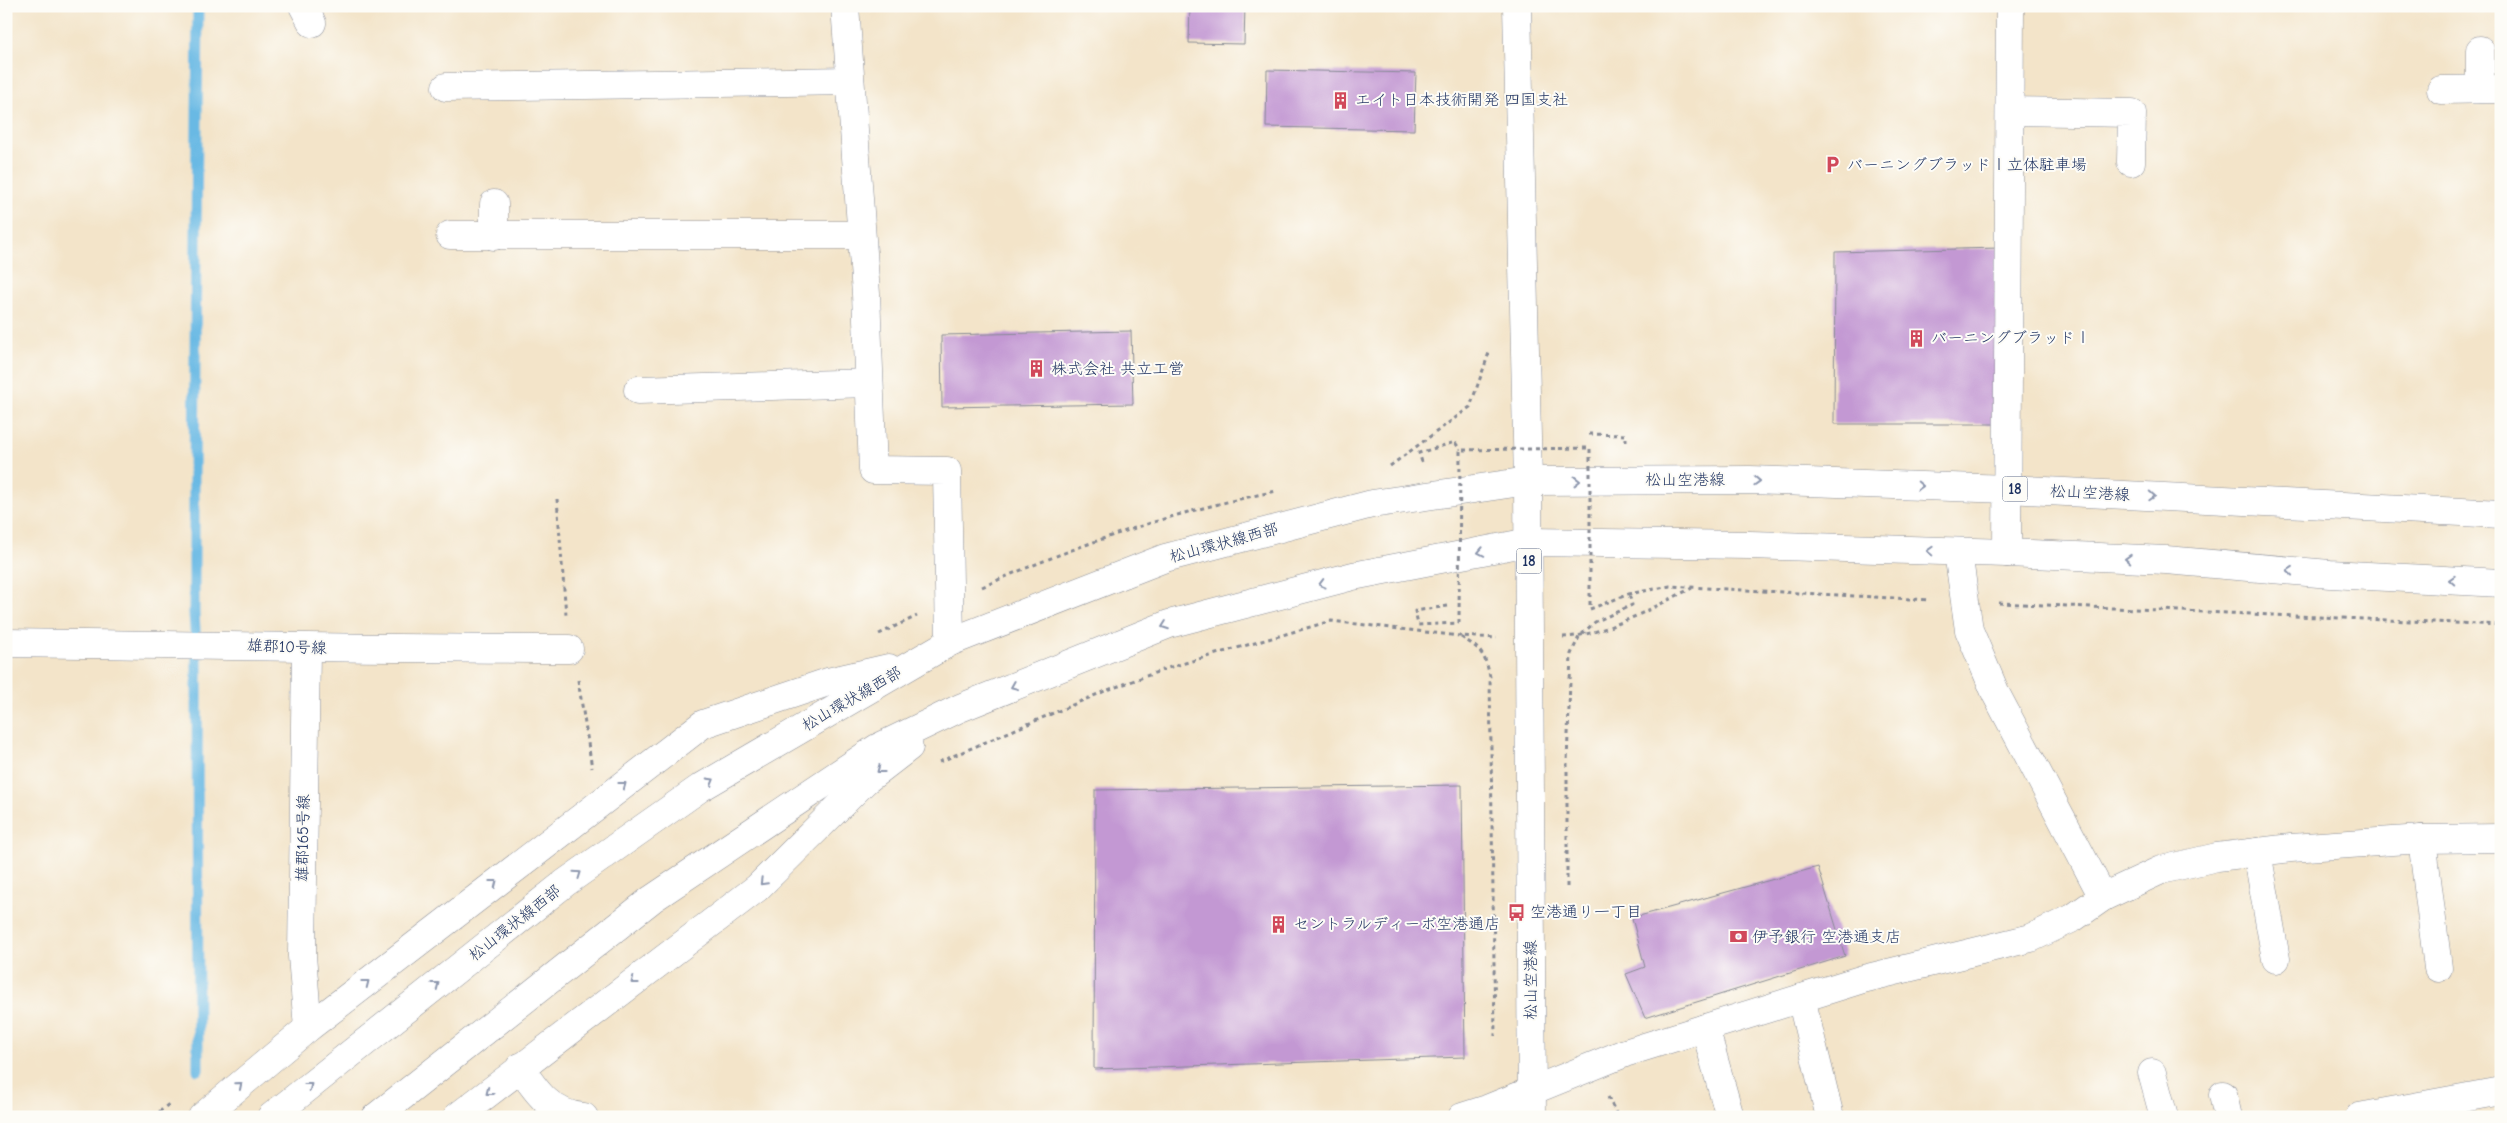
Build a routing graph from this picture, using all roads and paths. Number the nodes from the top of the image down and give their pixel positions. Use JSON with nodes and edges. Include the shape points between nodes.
{"nodes":[{"id":1,"x":845,"y":6,"type":"edge"},
{"id":2,"x":1517,"y":6,"type":"edge"},
{"id":3,"x":2010,"y":6,"type":"edge"},
{"id":4,"x":2480,"y":50,"type":"dead end"},
{"id":5,"x":850,"y":82,"type":"junction"},
{"id":6,"x":446,"y":87,"type":"dead end"},
{"id":7,"x":2491,"y":89,"type":"edge"},
{"id":8,"x":2441,"y":90,"type":"dead end"},
{"id":9,"x":2010,"y":111,"type":"junction"},
{"id":10,"x":2132,"y":162,"type":"dead end"},
{"id":11,"x":494,"y":204,"type":"dead end"},
{"id":12,"x":861,"y":235,"type":"junction"},
{"id":13,"x":450,"y":236,"type":"dead end"},
{"id":14,"x":494,"y":236,"type":"junction"},
{"id":15,"x":869,"y":383,"type":"junction"},
{"id":16,"x":638,"y":390,"type":"dead end"},
{"id":17,"x":1589,"y":434,"type":"dead end"},
{"id":18,"x":1626,"y":446,"type":"dead end"},
{"id":19,"x":1460,"y":450,"type":"junction"},
{"id":20,"x":1423,"y":466,"type":"dead end"},
{"id":21,"x":1528,"y":481,"type":"junction"},
{"id":22,"x":2008,"y":488,"type":"junction"},
{"id":23,"x":2501,"y":514,"type":"edge"},
{"id":24,"x":1529,"y":542,"type":"junction"},
{"id":25,"x":1958,"y":552,"type":"junction"},
{"id":26,"x":2007,"y":553,"type":"junction"},
{"id":27,"x":2501,"y":583,"type":"edge"},
{"id":28,"x":1692,"y":588,"type":"junction"},
{"id":29,"x":1630,"y":594,"type":"junction"},
{"id":30,"x":1965,"y":602,"type":"junction"},
{"id":31,"x":1448,"y":606,"type":"dead end"},
{"id":32,"x":2501,"y":625,"type":"edge"},
{"id":33,"x":1460,"y":636,"type":"junction"},
{"id":34,"x":1529,"y":637,"type":"junction"},
{"id":35,"x":1579,"y":637,"type":"junction"},
{"id":36,"x":950,"y":642,"type":"junction"},
{"id":37,"x":6,"y":643,"type":"edge"},
{"id":38,"x":306,"y":648,"type":"junction"},
{"id":39,"x":569,"y":649,"type":"dead end"},
{"id":40,"x":916,"y":662,"type":"junction"},
{"id":41,"x":960,"y":708,"type":"junction"},
{"id":42,"x":935,"y":764,"type":"dead end"},
{"id":43,"x":2501,"y":838,"type":"edge"},
{"id":44,"x":2422,"y":839,"type":"junction"},
{"id":45,"x":2257,"y":852,"type":"junction"},
{"id":46,"x":1566,"y":892,"type":"dead end"},
{"id":47,"x":2104,"y":896,"type":"junction"},
{"id":48,"x":2276,"y":959,"type":"dead end"},
{"id":49,"x":2438,"y":968,"type":"dead end"},
{"id":50,"x":1801,"y":998,"type":"junction"},
{"id":51,"x":308,"y":1028,"type":"junction"},
{"id":52,"x":1705,"y":1028,"type":"junction"},
{"id":53,"x":1495,"y":1044,"type":"dead end"},
{"id":54,"x":520,"y":1067,"type":"junction"},
{"id":55,"x":2152,"y":1073,"type":"dead end"},
{"id":56,"x":2501,"y":1091,"type":"edge"},
{"id":57,"x":1532,"y":1104,"type":"edge"},
{"id":58,"x":202,"y":1117,"type":"edge"},
{"id":59,"x":271,"y":1117,"type":"edge"},
{"id":60,"x":376,"y":1117,"type":"edge"},
{"id":61,"x":457,"y":1117,"type":"edge"},
{"id":62,"x":584,"y":1117,"type":"edge"},
{"id":63,"x":1462,"y":1117,"type":"edge"},
{"id":64,"x":1730,"y":1117,"type":"edge"},
{"id":65,"x":1830,"y":1117,"type":"edge"},
{"id":66,"x":2164,"y":1117,"type":"edge"},
{"id":67,"x":2360,"y":1117,"type":"edge"}],
"edges":[{"from":1,"to":5,"type":"street"},
{"from":2,"to":21,"type":"street","name":"松山空港線","number":"18"},
{"from":3,"to":9,"type":"street"},
{"from":4,"to":7,"type":"street"},
{"from":5,"to":6,"type":"street"},
{"from":5,"to":12,"type":"street"},
{"from":7,"to":8,"type":"street"},
{"from":9,"to":10,"type":"street","via":[[2132,113]]},
{"from":9,"to":22,"type":"street"},
{"from":11,"to":14,"type":"street"},
{"from":12,"to":14,"type":"street"},
{"from":12,"to":15,"type":"street"},
{"from":13,"to":14,"type":"street"},
{"from":15,"to":16,"type":"street"},
{"from":15,"to":36,"type":"street","via":[[873,470],[947,471]]},
{"from":17,"to":18,"type":"path","via":[[1626,435]]},
{"from":19,"to":20,"type":"path","via":[[1455,442],[1419,453]]},
{"from":19,"to":29,"type":"path","bridge":true,"via":[[1590,448],[1590,609]]},
{"from":19,"to":31,"type":"path","bridge":true,"via":[[1459,623],[1418,625],[1415,611]]},
{"from":21,"to":22,"type":"street","name":"松山空港線","number":"18","one_way":true,"via":[[1750,480]]},
{"from":21,"to":24,"type":"street","name":"松山空港線","number":"18"},
{"from":21,"to":36,"type":"street","name":"松山環状線西部","via":[[1372,504],[1165,558]]},
{"from":22,"to":23,"type":"street","name":"松山空港線","number":"18","one_way":true},
{"from":22,"to":26,"type":"street"},
{"from":25,"to":24,"type":"street","number":"18","one_way":true},
{"from":24,"to":34,"type":"street","name":"松山空港線","number":"18"},
{"from":24,"to":41,"type":"street","one_way":true,"via":[[1354,576],[1169,624]]},
{"from":25,"to":26,"type":"street","number":"18"},
{"from":25,"to":30,"type":"street"},
{"from":27,"to":26,"type":"street","number":"18","one_way":true,"via":[[2330,574],[2166,560]]},
{"from":28,"to":29,"type":"path","via":[[1670,586]]},
{"from":28,"to":30,"type":"path"},
{"from":28,"to":35,"type":"path"},
{"from":29,"to":35,"type":"path","via":[[1632,605],[1595,622]]},
{"from":30,"to":32,"type":"path"},
{"from":30,"to":47,"type":"street","via":[[1969,630],[1996,694]]},
{"from":33,"to":34,"type":"path"},
{"from":33,"to":42,"type":"path","via":[[1331,621],[1171,666]]},
{"from":33,"to":53,"type":"path","via":[[1479,648],[1490,677]]},
{"from":34,"to":35,"type":"path"},
{"from":34,"to":57,"type":"street","name":"松山空港線","number":"18"},
{"from":35,"to":46,"type":"path","via":[[1571,654]]},
{"from":36,"to":40,"type":"street","name":"松山環状線西部"},
{"from":37,"to":38,"type":"street","name":"雄郡10号線"},
{"from":38,"to":39,"type":"street","name":"雄郡10号線"},
{"from":38,"to":51,"type":"street","name":"雄郡165号線","via":[[302,956]]},
{"from":51,"to":40,"type":"street","one_way":true,"via":[[703,724],[828,682]]},
{"from":59,"to":40,"type":"street","name":"松山環状線西部","one_way":true,"via":[[565,883],[620,844],[700,788]]},
{"from":41,"to":54,"type":"street","one_way":true,"via":[[865,781],[757,888]]},
{"from":41,"to":60,"type":"street","via":[[878,748],[652,899]]},
{"from":43,"to":44,"type":"street"},
{"from":44,"to":45,"type":"street"},
{"from":44,"to":49,"type":"street"},
{"from":45,"to":47,"type":"street","via":[[2217,857],[2162,870]]},
{"from":45,"to":48,"type":"street"},
{"from":47,"to":50,"type":"street","via":[[2073,918],[2031,938],[1863,979]]},
{"from":50,"to":52,"type":"street"},
{"from":50,"to":65,"type":"street"},
{"from":58,"to":51,"type":"street","one_way":true},
{"from":52,"to":57,"type":"street","via":[[1625,1053],[1593,1067]]},
{"from":52,"to":64,"type":"street"},
{"from":54,"to":61,"type":"street","one_way":true},
{"from":54,"to":62,"type":"street","via":[[544,1100],[556,1110]]},
{"from":55,"to":66,"type":"street"},
{"from":56,"to":67,"type":"street"},
{"from":57,"to":63,"type":"street"}]}
